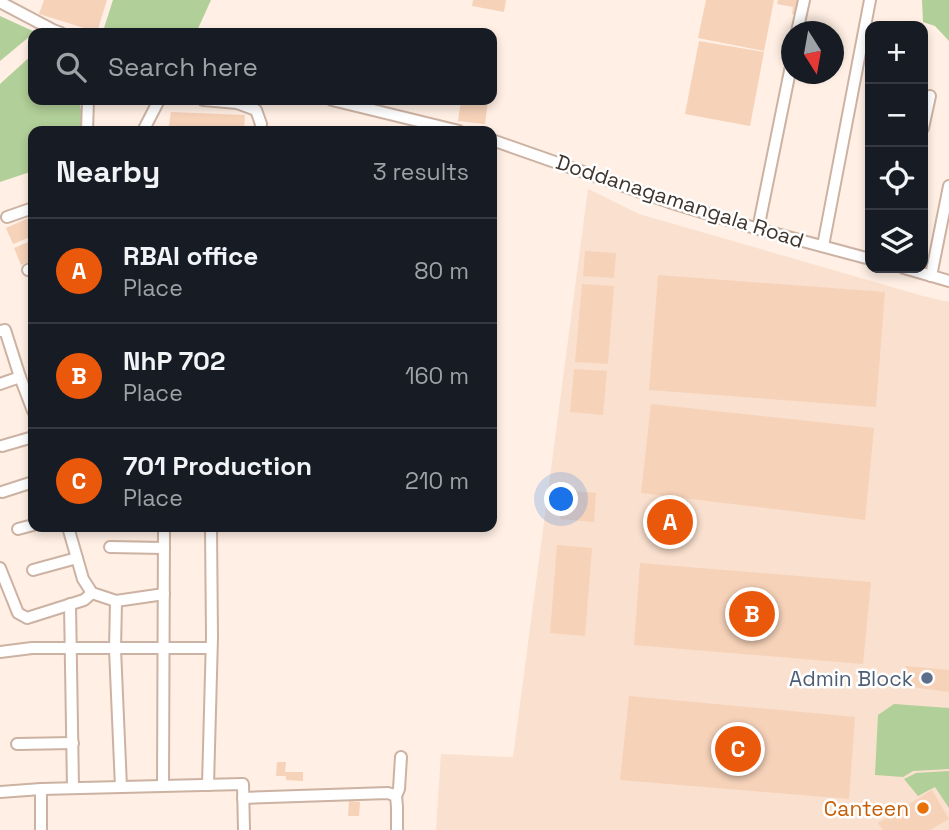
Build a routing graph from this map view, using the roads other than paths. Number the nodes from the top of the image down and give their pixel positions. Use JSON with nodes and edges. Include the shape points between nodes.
{"nodes":[{"id":1,"x":804,"y":0,"type":"edge"},
{"id":2,"x":870,"y":0,"type":"edge"},
{"id":3,"x":0,"y":2,"type":"edge"},
{"id":4,"x":799,"y":21,"type":"edge"},
{"id":5,"x":49,"y":28,"type":"edge"},
{"id":6,"x":787,"y":84,"type":"edge"},
{"id":7,"x":930,"y":96,"type":"dead end"},
{"id":8,"x":88,"y":105,"type":"edge"},
{"id":9,"x":156,"y":105,"type":"edge"},
{"id":10,"x":258,"y":105,"type":"edge"},
{"id":11,"x":352,"y":105,"type":"edge"},
{"id":12,"x":928,"y":105,"type":"edge"},
{"id":13,"x":87,"y":126,"type":"edge"},
{"id":14,"x":146,"y":126,"type":"edge"},
{"id":15,"x":261,"y":126,"type":"edge"},
{"id":16,"x":439,"y":126,"type":"edge"},
{"id":17,"x":497,"y":142,"type":"edge"},
{"id":18,"x":949,"y":186,"type":"edge"},
{"id":19,"x":28,"y":210,"type":"edge"},
{"id":20,"x":7,"y":217,"type":"dead end"},
{"id":21,"x":758,"y":229,"type":"junction"},
{"id":22,"x":823,"y":246,"type":"junction"},
{"id":23,"x":865,"y":258,"type":"edge"},
{"id":24,"x":921,"y":273,"type":"edge"},
{"id":25,"x":931,"y":276,"type":"junction"},
{"id":26,"x":949,"y":281,"type":"edge"},
{"id":27,"x":0,"y":331,"type":"edge"},
{"id":28,"x":20,"y":377,"type":"junction"},
{"id":29,"x":0,"y":384,"type":"edge"},
{"id":30,"x":28,"y":398,"type":"edge"},
{"id":31,"x":28,"y":438,"type":"edge"},
{"id":32,"x":2,"y":446,"type":"dead end"},
{"id":33,"x":28,"y":484,"type":"edge"},
{"id":34,"x":2,"y":492,"type":"dead end"},
{"id":35,"x":28,"y":526,"type":"edge"},
{"id":36,"x":18,"y":529,"type":"dead end"},
{"id":37,"x":69,"y":532,"type":"edge"},
{"id":38,"x":164,"y":532,"type":"edge"},
{"id":39,"x":211,"y":532,"type":"edge"},
{"id":40,"x":110,"y":547,"type":"dead end"},
{"id":41,"x":164,"y":548,"type":"junction"},
{"id":42,"x":77,"y":558,"type":"junction"},
{"id":43,"x":0,"y":568,"type":"edge"},
{"id":44,"x":33,"y":570,"type":"dead end"},
{"id":45,"x":92,"y":593,"type":"junction"},
{"id":46,"x":164,"y":594,"type":"junction"},
{"id":47,"x":6,"y":598,"type":"edge"},
{"id":48,"x":116,"y":601,"type":"junction"},
{"id":49,"x":70,"y":604,"type":"junction"},
{"id":50,"x":72,"y":648,"type":"junction"},
{"id":51,"x":211,"y":648,"type":"junction"},
{"id":52,"x":116,"y":649,"type":"junction"},
{"id":53,"x":163,"y":649,"type":"junction"},
{"id":54,"x":0,"y":652,"type":"edge"},
{"id":55,"x":73,"y":743,"type":"junction"},
{"id":56,"x":17,"y":744,"type":"dead end"},
{"id":57,"x":401,"y":757,"type":"dead end"},
{"id":58,"x":163,"y":785,"type":"junction"},
{"id":59,"x":208,"y":785,"type":"junction"},
{"id":60,"x":121,"y":787,"type":"junction"},
{"id":61,"x":73,"y":788,"type":"junction"},
{"id":62,"x":41,"y":789,"type":"junction"},
{"id":63,"x":0,"y":792,"type":"edge"},
{"id":64,"x":396,"y":796,"type":"junction"},
{"id":65,"x":243,"y":798,"type":"junction"},
{"id":66,"x":41,"y":830,"type":"edge"},
{"id":67,"x":244,"y":830,"type":"edge"},
{"id":68,"x":397,"y":830,"type":"edge"}],
"edges":[{"from":1,"to":4,"type":"street"},
{"from":2,"to":22,"type":"street"},
{"from":3,"to":5,"type":"street"},
{"from":6,"to":21,"type":"street"},
{"from":7,"to":12,"type":"street"},
{"from":8,"to":13,"type":"street"},
{"from":9,"to":14,"type":"street"},
{"from":10,"to":15,"type":"street"},
{"from":11,"to":16,"type":"street"},
{"from":17,"to":21,"type":"street","name":"Doddanagamangala Road"},
{"from":18,"to":25,"type":"street"},
{"from":19,"to":20,"type":"street"},
{"from":21,"to":22,"type":"street","name":"Doddanagamangala Road"},
{"from":22,"to":23,"type":"street","name":"Doddanagamangala Road"},
{"from":24,"to":25,"type":"street"},
{"from":25,"to":26,"type":"street"},
{"from":27,"to":28,"type":"street","via":[[5,330]]},
{"from":28,"to":29,"type":"street"},
{"from":28,"to":30,"type":"street"},
{"from":31,"to":32,"type":"street"},
{"from":33,"to":34,"type":"street"},
{"from":35,"to":36,"type":"street"},
{"from":37,"to":42,"type":"street"},
{"from":38,"to":41,"type":"street"},
{"from":39,"to":51,"type":"street"},
{"from":40,"to":41,"type":"street"},
{"from":41,"to":46,"type":"street"},
{"from":42,"to":44,"type":"street"},
{"from":42,"to":45,"type":"street"},
{"from":43,"to":47,"type":"street"},
{"from":45,"to":48,"type":"street"},
{"from":45,"to":49,"type":"street"},
{"from":46,"to":48,"type":"street"},
{"from":46,"to":53,"type":"street"},
{"from":47,"to":49,"type":"street","via":[[27,618]]},
{"from":48,"to":52,"type":"street"},
{"from":49,"to":50,"type":"street"},
{"from":50,"to":52,"type":"street"},
{"from":50,"to":54,"type":"street"},
{"from":50,"to":55,"type":"street"},
{"from":51,"to":53,"type":"street"},
{"from":51,"to":59,"type":"street"},
{"from":52,"to":53,"type":"street"},
{"from":52,"to":60,"type":"street"},
{"from":53,"to":58,"type":"street"},
{"from":55,"to":56,"type":"street"},
{"from":55,"to":61,"type":"street"},
{"from":57,"to":64,"type":"street"},
{"from":58,"to":59,"type":"street"},
{"from":58,"to":60,"type":"street"},
{"from":59,"to":65,"type":"street","via":[[243,784]]},
{"from":60,"to":61,"type":"street"},
{"from":61,"to":62,"type":"street"},
{"from":62,"to":63,"type":"street"},
{"from":62,"to":66,"type":"street"},
{"from":64,"to":65,"type":"street"},
{"from":64,"to":68,"type":"street"},
{"from":65,"to":67,"type":"street"}]}
